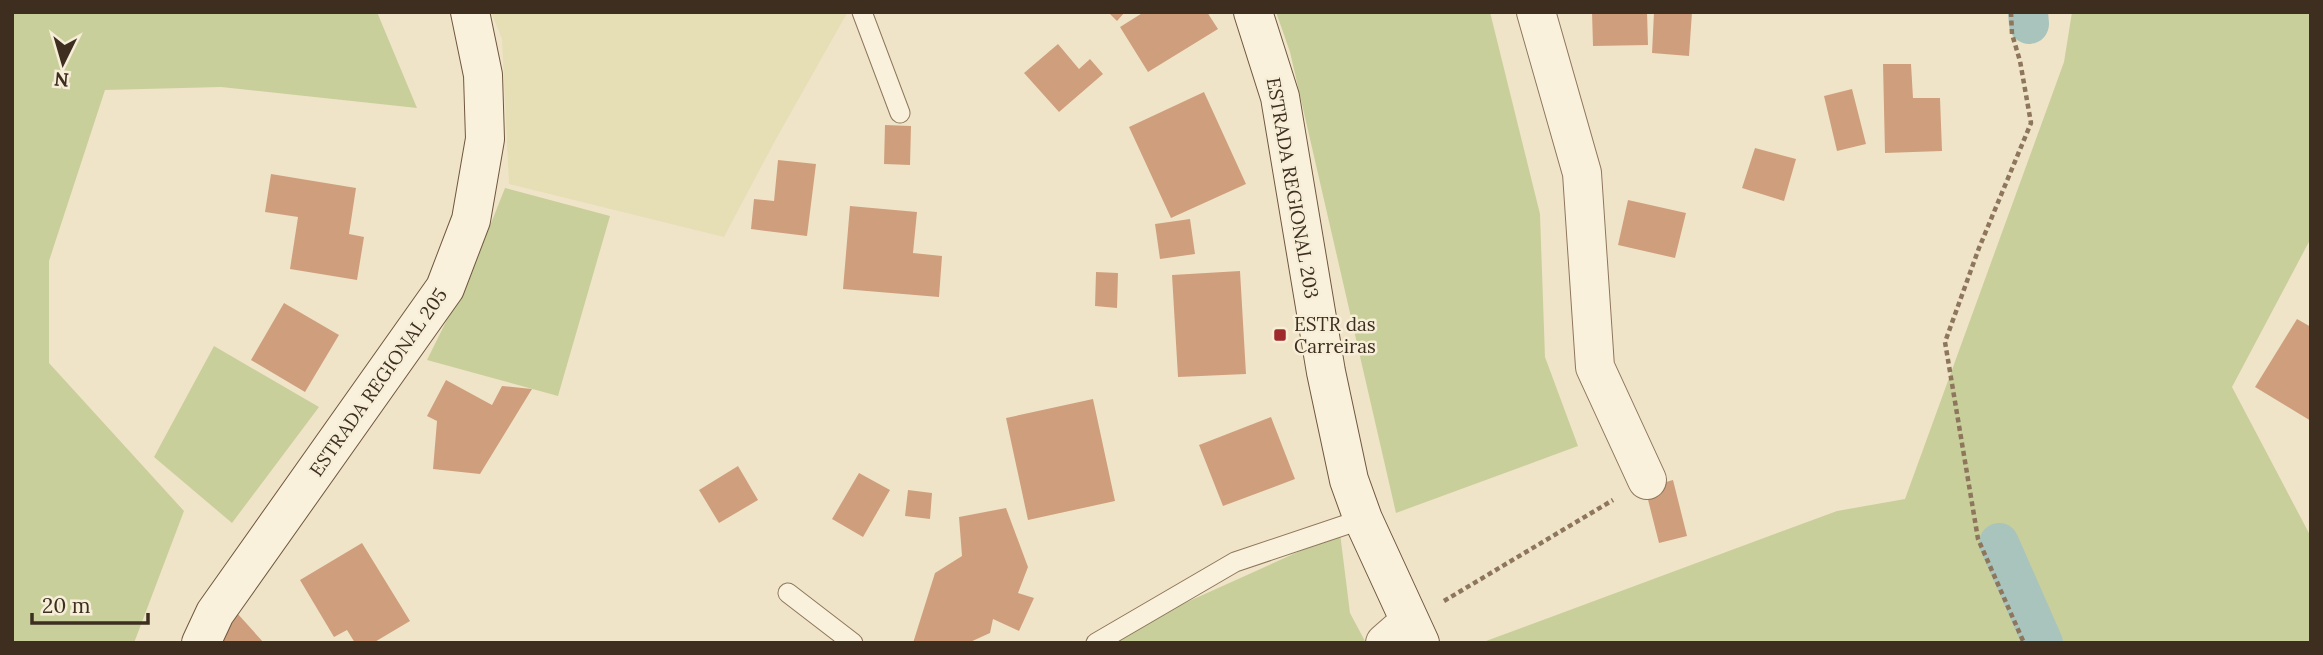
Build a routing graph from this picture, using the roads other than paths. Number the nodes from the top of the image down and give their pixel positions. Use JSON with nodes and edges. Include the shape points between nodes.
{"nodes":[{"id":1,"x":470,"y":12,"type":"edge"},
{"id":2,"x":862,"y":12,"type":"edge"},
{"id":3,"x":1254,"y":12,"type":"edge"},
{"id":4,"x":1536,"y":12,"type":"edge"},
{"id":5,"x":900,"y":113,"type":"dead end"},
{"id":6,"x":1647,"y":480,"type":"road end"},
{"id":7,"x":1363,"y":519,"type":"junction"},
{"id":8,"x":788,"y":593,"type":"dead end"},
{"id":9,"x":1405,"y":636,"type":"edge"},
{"id":10,"x":201,"y":643,"type":"edge"},
{"id":11,"x":853,"y":643,"type":"edge"},
{"id":12,"x":1096,"y":643,"type":"edge"}],
"edges":[{"from":1,"to":10,"type":"main road","name":"ESTRADA REGIONAL 205","via":[[483,75],[485,139],[471,220],[445,288],[215,613]]},
{"from":2,"to":5,"type":"lane"},
{"from":3,"to":7,"type":"main road","name":"ESTRADA REGIONAL 203","via":[[1280,97],[1326,372],[1349,480]]},
{"from":4,"to":6,"type":"main road","via":[[1582,173],[1595,367]]},
{"from":7,"to":9,"type":"main road","name":"ESTRADA REGIONAL 203"},
{"from":7,"to":12,"type":"lane","via":[[1235,562]]},
{"from":8,"to":11,"type":"lane"}]}
